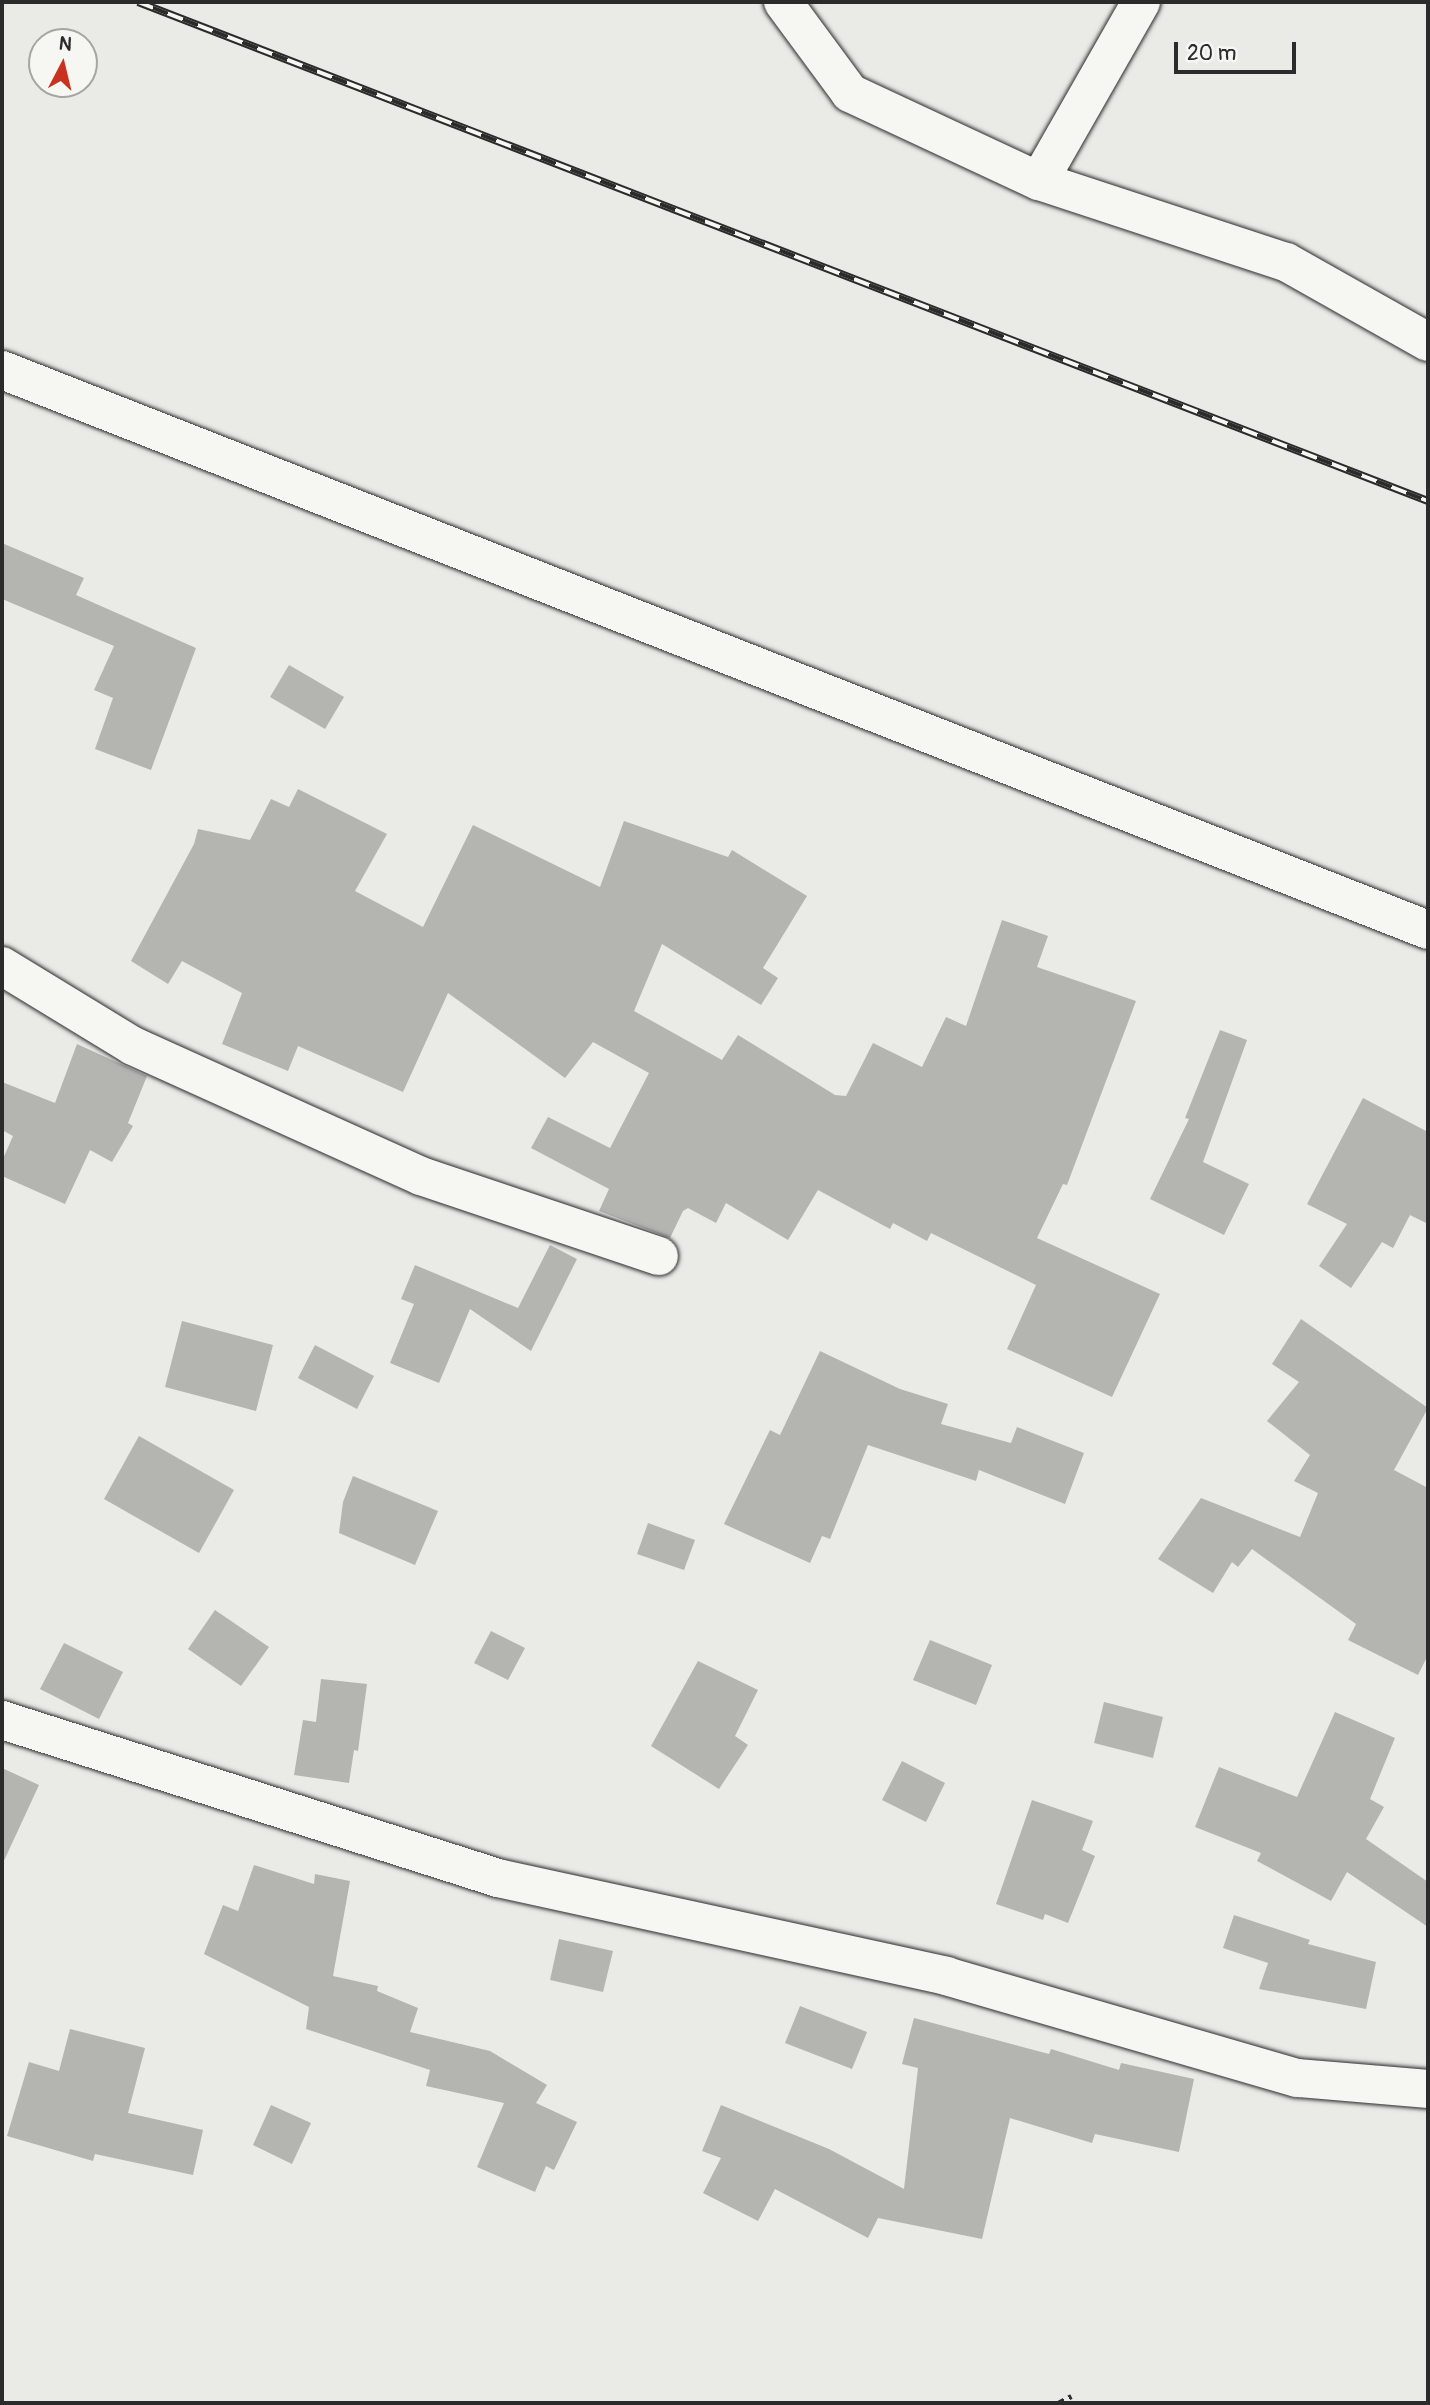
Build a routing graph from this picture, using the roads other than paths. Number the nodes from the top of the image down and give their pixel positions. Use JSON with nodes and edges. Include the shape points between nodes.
{"nodes":[{"id":1,"x":783,"y":2,"type":"edge"},
{"id":2,"x":1141,"y":2,"type":"edge"},
{"id":3,"x":1039,"y":181,"type":"junction"},
{"id":4,"x":1428,"y":342,"type":"edge"},
{"id":5,"x":2,"y":370,"type":"edge"},
{"id":6,"x":1428,"y":930,"type":"edge"},
{"id":7,"x":2,"y":966,"type":"edge"},
{"id":8,"x":659,"y":1256,"type":"dead end"},
{"id":9,"x":2,"y":1720,"type":"edge"},
{"id":10,"x":1428,"y":2089,"type":"edge"}],
"edges":[{"from":1,"to":3,"type":"main road","via":[[850,93]]},
{"from":2,"to":3,"type":"main road"},
{"from":3,"to":4,"type":"main road","via":[[1286,262]]},
{"from":5,"to":6,"type":"main road"},
{"from":7,"to":8,"type":"main road","via":[[133,1046],[421,1176]]},
{"from":9,"to":10,"type":"main road","via":[[498,1878],[946,1976],[1298,2078]]}]}
